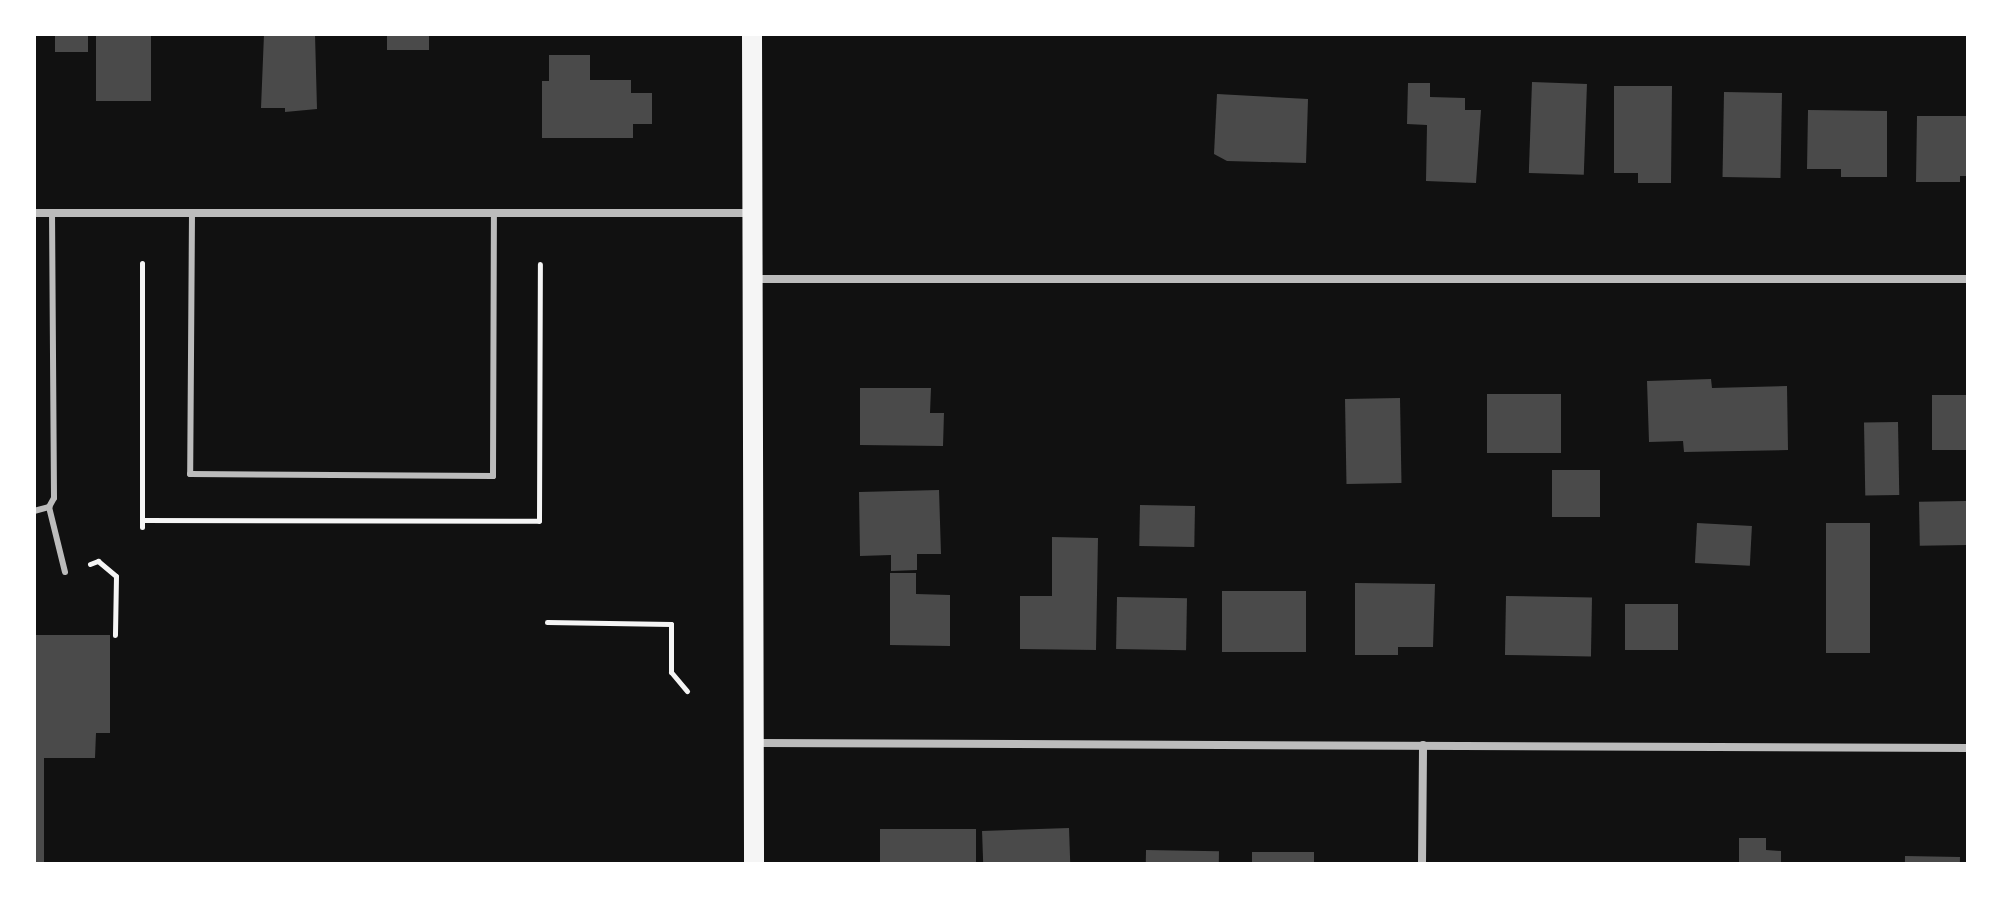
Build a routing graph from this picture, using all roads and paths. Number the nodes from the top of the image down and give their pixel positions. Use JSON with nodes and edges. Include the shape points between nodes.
{"nodes":[{"id":1,"x":752,"y":34,"type":"edge"},
{"id":2,"x":34,"y":213,"type":"edge"},
{"id":3,"x":52,"y":213,"type":"junction"},
{"id":4,"x":192,"y":213,"type":"junction"},
{"id":5,"x":494,"y":213,"type":"junction"},
{"id":6,"x":752,"y":213,"type":"junction"},
{"id":7,"x":142,"y":263,"type":"dead end"},
{"id":8,"x":754,"y":279,"type":"junction"},
{"id":9,"x":1968,"y":279,"type":"edge"},
{"id":10,"x":49,"y":507,"type":"junction"},
{"id":11,"x":34,"y":511,"type":"edge"},
{"id":12,"x":142,"y":527,"type":"dead end"},
{"id":13,"x":65,"y":572,"type":"joint"},
{"id":14,"x":547,"y":622,"type":"dead end"},
{"id":15,"x":115,"y":635,"type":"dead end"},
{"id":16,"x":687,"y":691,"type":"dead end"},
{"id":17,"x":754,"y":743,"type":"junction"},
{"id":18,"x":1423,"y":745,"type":"junction"},
{"id":19,"x":1968,"y":748,"type":"edge"},
{"id":20,"x":754,"y":864,"type":"edge"},
{"id":21,"x":1422,"y":864,"type":"edge"}],
"edges":[{"from":1,"to":6,"type":"main road"},
{"from":2,"to":3,"type":"street"},
{"from":3,"to":4,"type":"street"},
{"from":3,"to":10,"type":"lane","via":[[54,498]]},
{"from":4,"to":5,"type":"street"},
{"from":4,"to":5,"type":"lane","via":[[190,474],[493,476]]},
{"from":5,"to":6,"type":"street"},
{"from":6,"to":8,"type":"main road"},
{"from":7,"to":12,"type":"path"},
{"from":8,"to":9,"type":"street"},
{"from":8,"to":17,"type":"main road"},
{"from":10,"to":11,"type":"lane"},
{"from":10,"to":13,"type":"lane"},
{"from":13,"to":15,"type":"path","via":[[98,561],[116,576]]},
{"from":14,"to":16,"type":"path","via":[[671,624],[671,672]]},
{"from":17,"to":18,"type":"street"},
{"from":17,"to":20,"type":"main road"},
{"from":18,"to":19,"type":"street"},
{"from":18,"to":21,"type":"street"}]}
